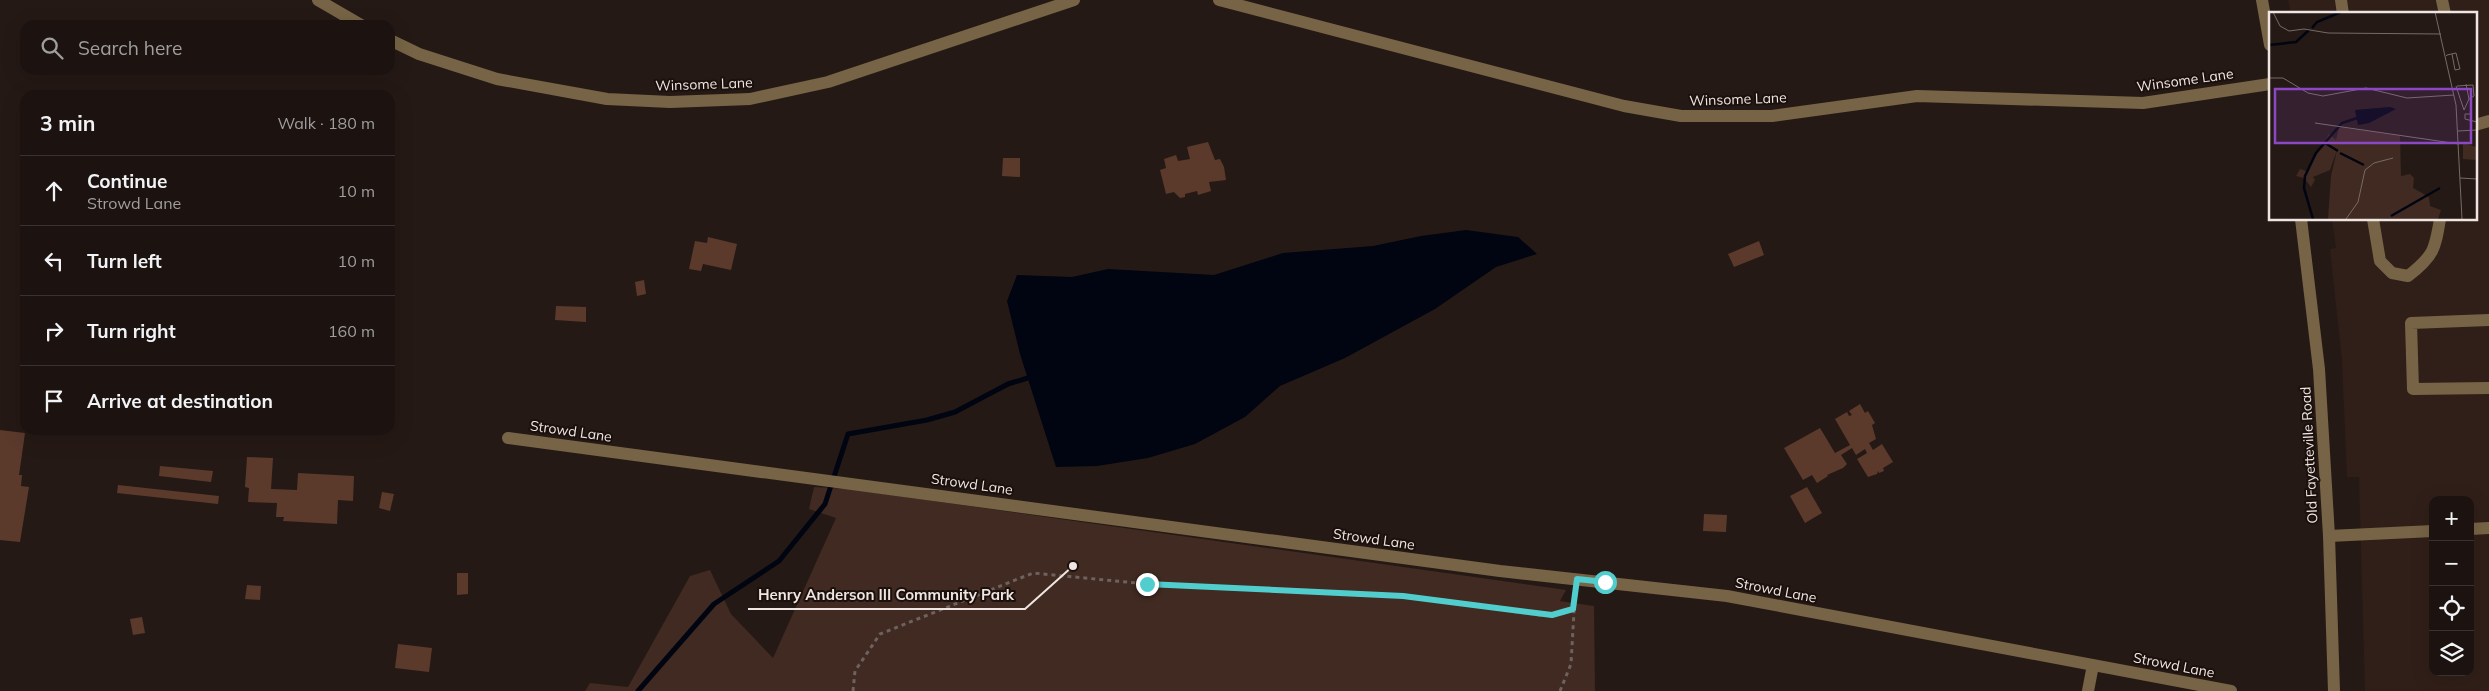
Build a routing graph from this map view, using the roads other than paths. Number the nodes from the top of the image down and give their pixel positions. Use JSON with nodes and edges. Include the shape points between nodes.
{"nodes":[{"id":1,"x":318,"y":0,"type":"edge"},
{"id":2,"x":1074,"y":0,"type":"edge"},
{"id":3,"x":1219,"y":0,"type":"edge"},
{"id":4,"x":2262,"y":0,"type":"edge"},
{"id":5,"x":353,"y":20,"type":"edge"},
{"id":6,"x":2269,"y":39,"type":"edge"},
{"id":7,"x":395,"y":42,"type":"edge"},
{"id":8,"x":2269,"y":84,"type":"edge"},
{"id":9,"x":2489,"y":121,"type":"edge"},
{"id":10,"x":2476,"y":125,"type":"edge"},
{"id":11,"x":2301,"y":220,"type":"edge"},
{"id":12,"x":2373,"y":220,"type":"edge"},
{"id":13,"x":2440,"y":220,"type":"edge"},
{"id":14,"x":2489,"y":320,"type":"edge"},
{"id":15,"x":2489,"y":388,"type":"edge"},
{"id":16,"x":508,"y":438,"type":"dead end"},
{"id":17,"x":2489,"y":528,"type":"edge"},
{"id":18,"x":2474,"y":529,"type":"edge"},
{"id":19,"x":2429,"y":531,"type":"edge"},
{"id":20,"x":2329,"y":536,"type":"junction"},
{"id":21,"x":2093,"y":665,"type":"junction"},
{"id":22,"x":2088,"y":691,"type":"edge"},
{"id":23,"x":2231,"y":691,"type":"edge"},
{"id":24,"x":2334,"y":691,"type":"edge"}],
"edges":[{"from":1,"to":5,"type":"street"},
{"from":2,"to":7,"type":"street","name":"Winsome Lane","via":[[828,82],[750,99],[670,102],[607,99],[497,80],[418,54]]},
{"from":3,"to":8,"type":"street","name":"Winsome Lane","via":[[1624,106],[1681,116],[1772,116],[1917,96],[2143,103]]},
{"from":4,"to":6,"type":"street"},
{"from":9,"to":10,"type":"street"},
{"from":11,"to":20,"type":"street","name":"Old Fayetteville Road","via":[[2319,369]]},
{"from":12,"to":13,"type":"street","via":[[2380,260],[2392,273],[2408,276],[2435,249]]},
{"from":14,"to":15,"type":"street","via":[[2412,322],[2413,389]]},
{"from":16,"to":21,"type":"street","name":"Strowd Lane","via":[[1500,571],[1727,596]]},
{"from":17,"to":18,"type":"street"},
{"from":19,"to":20,"type":"street"},
{"from":20,"to":24,"type":"street","name":"Old Fayetteville Road"},
{"from":21,"to":22,"type":"street"},
{"from":21,"to":23,"type":"street","name":"Strowd Lane"}]}
